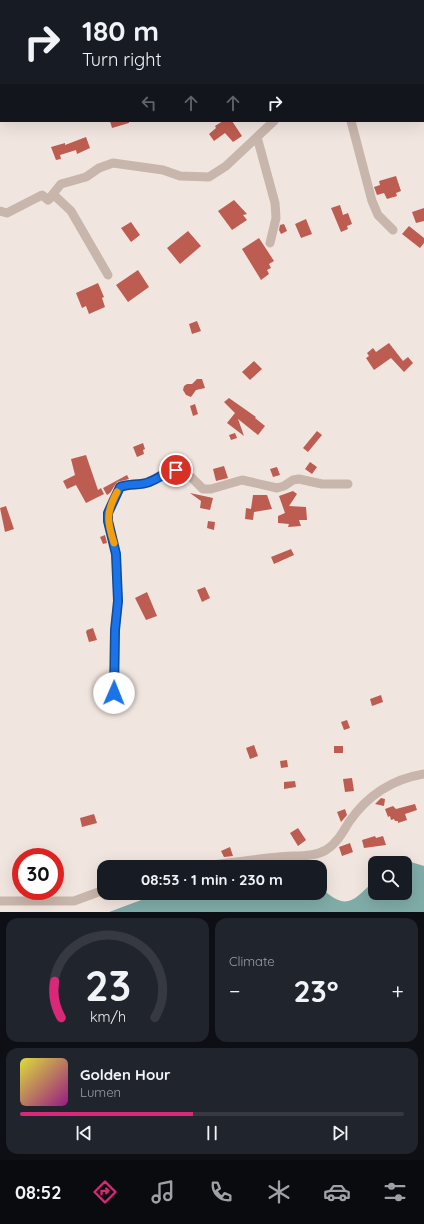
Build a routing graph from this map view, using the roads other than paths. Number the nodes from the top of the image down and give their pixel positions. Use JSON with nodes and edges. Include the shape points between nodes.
{"nodes":[{"id":1,"x":273,"y":122,"type":"edge"},
{"id":2,"x":350,"y":122,"type":"edge"},
{"id":3,"x":258,"y":137,"type":"junction"},
{"id":4,"x":48,"y":200,"type":"junction"},
{"id":5,"x":0,"y":211,"type":"edge"},
{"id":6,"x":393,"y":230,"type":"dead end"},
{"id":7,"x":270,"y":243,"type":"dead end"},
{"id":8,"x":108,"y":275,"type":"dead end"},
{"id":9,"x":348,"y":484,"type":"dead end"},
{"id":10,"x":114,"y":693,"type":"dead end"},
{"id":11,"x":424,"y":774,"type":"edge"},
{"id":12,"x":257,"y":860,"type":"edge"},
{"id":13,"x":97,"y":893,"type":"edge"},
{"id":14,"x":0,"y":900,"type":"edge"}],
"edges":[{"from":1,"to":3,"type":"street"},
{"from":2,"to":6,"type":"street","via":[[372,201],[378,215]]},
{"from":3,"to":4,"type":"street","via":[[226,166],[209,177],[180,176],[163,170],[113,163],[99,168],[86,177],[61,184]]},
{"from":3,"to":7,"type":"street","via":[[275,203],[276,218]]},
{"from":4,"to":5,"type":"street","via":[[42,195],[7,213]]},
{"from":4,"to":8,"type":"street","via":[[54,195],[71,212]]},
{"from":9,"to":10,"type":"street","via":[[322,484],[299,479],[277,488],[242,480],[211,490],[203,489],[189,475],[176,470],[164,473],[149,483],[120,487],[108,513],[116,554],[118,601]]},
{"from":11,"to":12,"type":"street","via":[[391,784],[371,797],[361,805],[332,846],[316,854]]},
{"from":13,"to":14,"type":"street","via":[[74,901]]}]}
